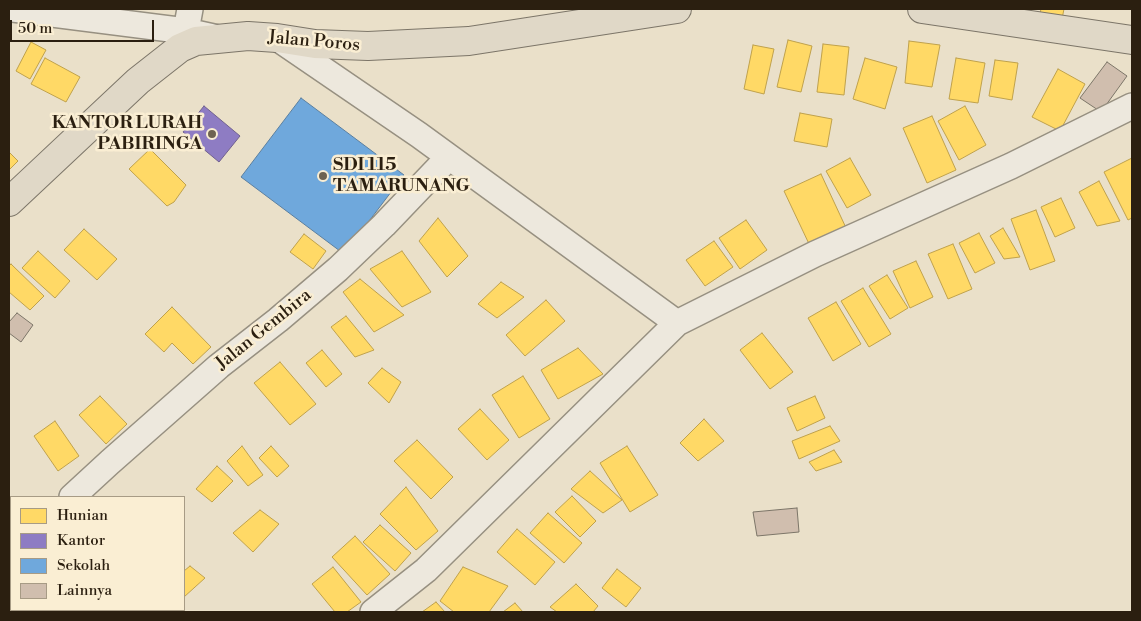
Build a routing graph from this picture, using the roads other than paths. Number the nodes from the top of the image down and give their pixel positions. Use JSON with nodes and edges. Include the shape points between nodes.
{"nodes":[{"id":1,"x":13,"y":9,"type":"edge"},
{"id":2,"x":677,"y":9,"type":"edge"},
{"id":3,"x":935,"y":10,"type":"edge"},
{"id":4,"x":188,"y":20,"type":"edge"},
{"id":5,"x":218,"y":38,"type":"junction"},
{"id":6,"x":277,"y":38,"type":"junction"},
{"id":7,"x":1132,"y":40,"type":"edge"},
{"id":8,"x":1132,"y":106,"type":"edge"},
{"id":9,"x":449,"y":157,"type":"junction"},
{"id":10,"x":9,"y":202,"type":"edge"},
{"id":11,"x":677,"y":323,"type":"junction"},
{"id":12,"x":73,"y":496,"type":"edge"},
{"id":13,"x":373,"y":612,"type":"edge"}],
"edges":[{"from":1,"to":4,"type":"street"},
{"from":2,"to":6,"type":"main road","name":"Jalan Poros","via":[[461,41],[368,46],[315,44]]},
{"from":3,"to":7,"type":"main road"},
{"from":4,"to":5,"type":"street"},
{"from":5,"to":6,"type":"main road","name":"Jalan Poros"},
{"from":5,"to":10,"type":"main road","name":"Jalan Poros","via":[[196,41],[163,60]]},
{"from":6,"to":9,"type":"street"},
{"from":8,"to":11,"type":"street","via":[[1011,166],[815,254]]},
{"from":9,"to":11,"type":"street"},
{"from":9,"to":12,"type":"street","name":"Jalan Gembira","via":[[338,269],[219,366]]},
{"from":11,"to":13,"type":"street","via":[[426,570]]}]}
